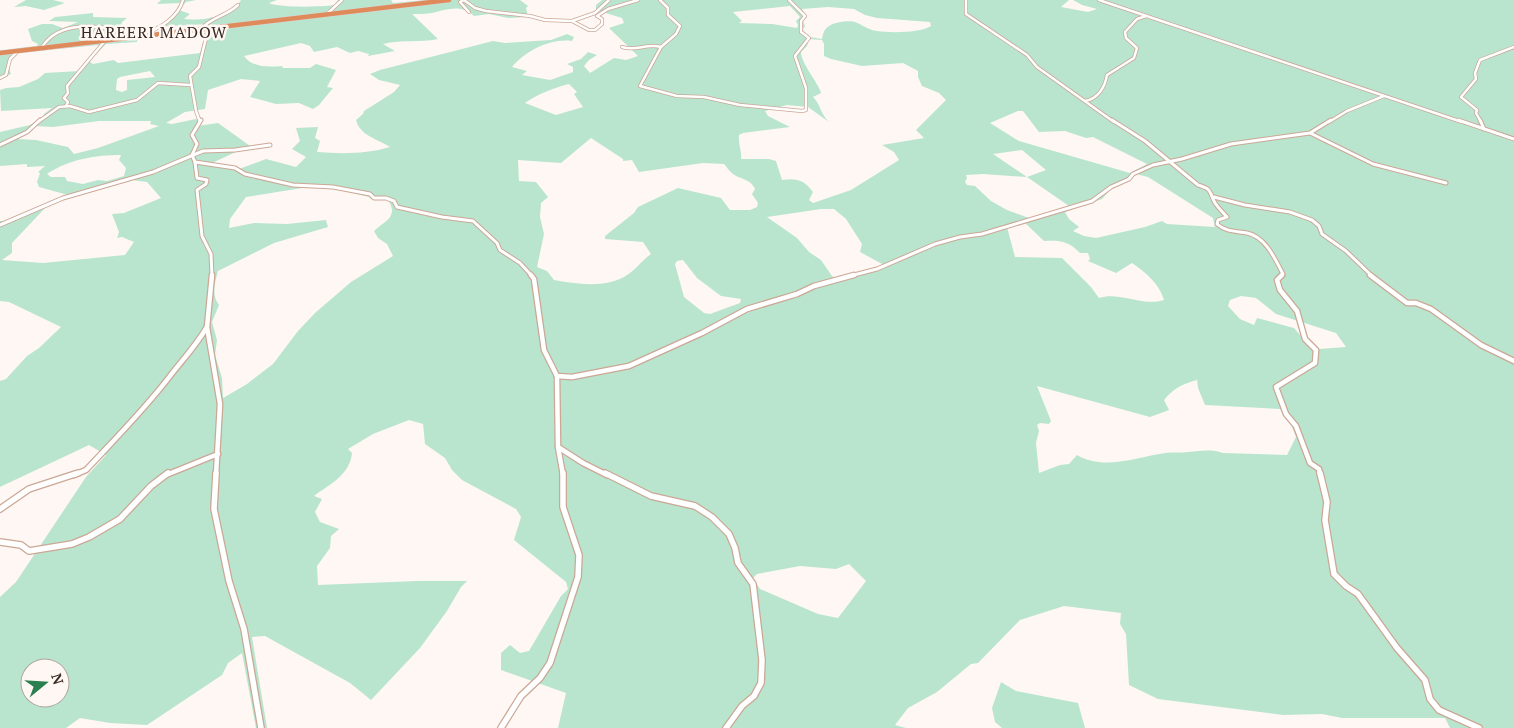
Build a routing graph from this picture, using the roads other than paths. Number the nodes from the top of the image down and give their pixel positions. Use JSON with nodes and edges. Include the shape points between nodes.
{"nodes":[{"id":1,"x":183,"y":0,"type":"edge"},
{"id":2,"x":342,"y":0,"type":"edge"},
{"id":3,"x":437,"y":0,"type":"edge"},
{"id":4,"x":449,"y":0,"type":"edge"},
{"id":5,"x":464,"y":0,"type":"edge"},
{"id":6,"x":609,"y":0,"type":"edge"},
{"id":7,"x":638,"y":0,"type":"edge"},
{"id":8,"x":660,"y":0,"type":"edge"},
{"id":9,"x":789,"y":0,"type":"edge"},
{"id":10,"x":966,"y":0,"type":"edge"},
{"id":11,"x":1098,"y":0,"type":"edge"},
{"id":12,"x":238,"y":6,"type":"dead end"},
{"id":13,"x":469,"y":12,"type":"dead end"},
{"id":14,"x":328,"y":13,"type":"junction"},
{"id":15,"x":1146,"y":16,"type":"junction"},
{"id":16,"x":572,"y":21,"type":"junction"},
{"id":17,"x":201,"y":29,"type":"junction"},
{"id":18,"x":142,"y":36,"type":"junction"},
{"id":19,"x":126,"y":38,"type":"junction"},
{"id":20,"x":104,"y":42,"type":"junction"},
{"id":21,"x":42,"y":47,"type":"junction"},
{"id":22,"x":622,"y":47,"type":"dead end"},
{"id":23,"x":661,"y":47,"type":"junction"},
{"id":24,"x":1514,"y":47,"type":"edge"},
{"id":25,"x":18,"y":51,"type":"junction"},
{"id":26,"x":0,"y":52,"type":"edge"},
{"id":27,"x":0,"y":78,"type":"edge"},
{"id":28,"x":190,"y":85,"type":"junction"},
{"id":29,"x":1384,"y":96,"type":"junction"},
{"id":30,"x":1085,"y":101,"type":"junction"},
{"id":31,"x":66,"y":106,"type":"junction"},
{"id":32,"x":1484,"y":129,"type":"junction"},
{"id":33,"x":1310,"y":133,"type":"junction"},
{"id":34,"x":1514,"y":139,"type":"edge"},
{"id":35,"x":0,"y":145,"type":"edge"},
{"id":36,"x":270,"y":145,"type":"dead end"},
{"id":37,"x":192,"y":155,"type":"junction"},
{"id":38,"x":1170,"y":161,"type":"junction"},
{"id":39,"x":195,"y":162,"type":"junction"},
{"id":40,"x":1446,"y":184,"type":"dead end"},
{"id":41,"x":1214,"y":197,"type":"junction"},
{"id":42,"x":1,"y":224,"type":"edge"},
{"id":43,"x":207,"y":327,"type":"junction"},
{"id":44,"x":1514,"y":361,"type":"edge"},
{"id":45,"x":557,"y":376,"type":"junction"},
{"id":46,"x":558,"y":446,"type":"junction"},
{"id":47,"x":218,"y":454,"type":"junction"},
{"id":48,"x":0,"y":509,"type":"edge"},
{"id":49,"x":0,"y":542,"type":"edge"},
{"id":50,"x":261,"y":728,"type":"edge"},
{"id":51,"x":501,"y":728,"type":"edge"},
{"id":52,"x":726,"y":728,"type":"edge"},
{"id":53,"x":1479,"y":728,"type":"edge"}],
"edges":[{"from":1,"to":18,"type":"street","via":[[168,22]]},
{"from":2,"to":14,"type":"street"},
{"from":3,"to":14,"type":"highway"},
{"from":4,"to":17,"type":"highway"},
{"from":5,"to":13,"type":"street","via":[[460,2]]},
{"from":5,"to":16,"type":"street","via":[[475,8],[545,20]]},
{"from":6,"to":16,"type":"street","via":[[595,13]]},
{"from":7,"to":16,"type":"street","via":[[597,16],[602,19],[602,24],[595,30]]},
{"from":8,"to":23,"type":"street","via":[[668,8],[668,15],[680,26]]},
{"from":9,"to":23,"type":"street","via":[[805,16],[801,21],[801,32],[809,38],[795,56],[808,88],[806,110],[740,105],[704,97],[678,96],[640,86]]},
{"from":10,"to":30,"type":"street","via":[[966,14],[1027,55],[1037,67]]},
{"from":11,"to":15,"type":"street"},
{"from":12,"to":17,"type":"street"},
{"from":14,"to":17,"type":"highway"},
{"from":15,"to":29,"type":"street"},
{"from":15,"to":30,"type":"street","via":[[1137,18],[1125,32],[1126,38],[1137,48],[1134,58],[1107,76],[1100,92],[1092,100]]},
{"from":17,"to":18,"type":"highway"},
{"from":17,"to":20,"type":"highway"},
{"from":17,"to":28,"type":"street","via":[[206,38],[199,67],[190,76]]},
{"from":18,"to":19,"type":"highway"},
{"from":19,"to":21,"type":"highway"},
{"from":19,"to":21,"type":"street","via":[[126,31],[104,26],[81,26],[59,32]]},
{"from":20,"to":25,"type":"highway"},
{"from":20,"to":31,"type":"street","via":[[67,86]]},
{"from":21,"to":26,"type":"highway"},
{"from":22,"to":23,"type":"street","via":[[632,50],[650,44]]},
{"from":24,"to":32,"type":"street","via":[[1480,60],[1476,79],[1461,97],[1476,110]]},
{"from":25,"to":26,"type":"highway"},
{"from":25,"to":27,"type":"street","via":[[10,59],[6,74]]},
{"from":28,"to":31,"type":"street","via":[[158,83],[137,100],[101,111],[89,112]]},
{"from":28,"to":37,"type":"street","via":[[201,120],[192,135],[197,144]]},
{"from":29,"to":32,"type":"street"},
{"from":29,"to":33,"type":"street","via":[[1347,111]]},
{"from":30,"to":38,"type":"street"},
{"from":31,"to":35,"type":"street","via":[[55,109],[27,132]]},
{"from":32,"to":34,"type":"street"},
{"from":33,"to":38,"type":"street","via":[[1231,144]]},
{"from":33,"to":40,"type":"street","via":[[1373,164]]},
{"from":36,"to":37,"type":"street","via":[[203,151]]},
{"from":37,"to":39,"type":"street"},
{"from":37,"to":42,"type":"street","via":[[139,176],[63,198]]},
{"from":38,"to":41,"type":"street","via":[[1198,185],[1207,188]]},
{"from":38,"to":45,"type":"street","via":[[1138,171],[1092,201],[982,234],[935,244],[877,269],[747,309],[629,366],[572,377]]},
{"from":39,"to":43,"type":"street","via":[[196,178],[207,180],[197,190],[202,236],[212,254]]},
{"from":39,"to":45,"type":"street","via":[[235,168],[245,174],[293,185],[361,192],[394,201],[397,207],[473,221],[534,279],[544,350]]},
{"from":41,"to":44,"type":"street","via":[[1310,218],[1317,222],[1322,234],[1346,250],[1370,276],[1393,293],[1407,302],[1431,309],[1481,345]]},
{"from":41,"to":53,"type":"street","via":[[1227,217],[1218,220],[1217,224],[1229,232],[1254,235],[1277,262],[1283,274],[1277,280],[1280,290],[1297,311],[1305,338],[1316,350],[1315,363],[1276,387],[1310,463],[1318,469],[1327,502],[1324,520],[1334,574],[1358,594],[1425,680],[1430,699],[1439,710]]},
{"from":43,"to":47,"type":"street","via":[[220,404]]},
{"from":43,"to":48,"type":"street","via":[[195,348],[156,396],[86,470],[46,482]]},
{"from":45,"to":46,"type":"street"},
{"from":46,"to":51,"type":"street","via":[[564,507],[579,555],[578,576],[550,663],[521,696]]},
{"from":46,"to":52,"type":"street","via":[[583,463],[651,496],[695,506],[729,534],[738,563],[753,584],[762,660],[761,683]]},
{"from":47,"to":49,"type":"street","via":[[170,472],[151,486],[120,519],[72,544],[36,552],[21,545]]},
{"from":47,"to":50,"type":"street","via":[[214,509],[228,581],[244,629]]}]}
